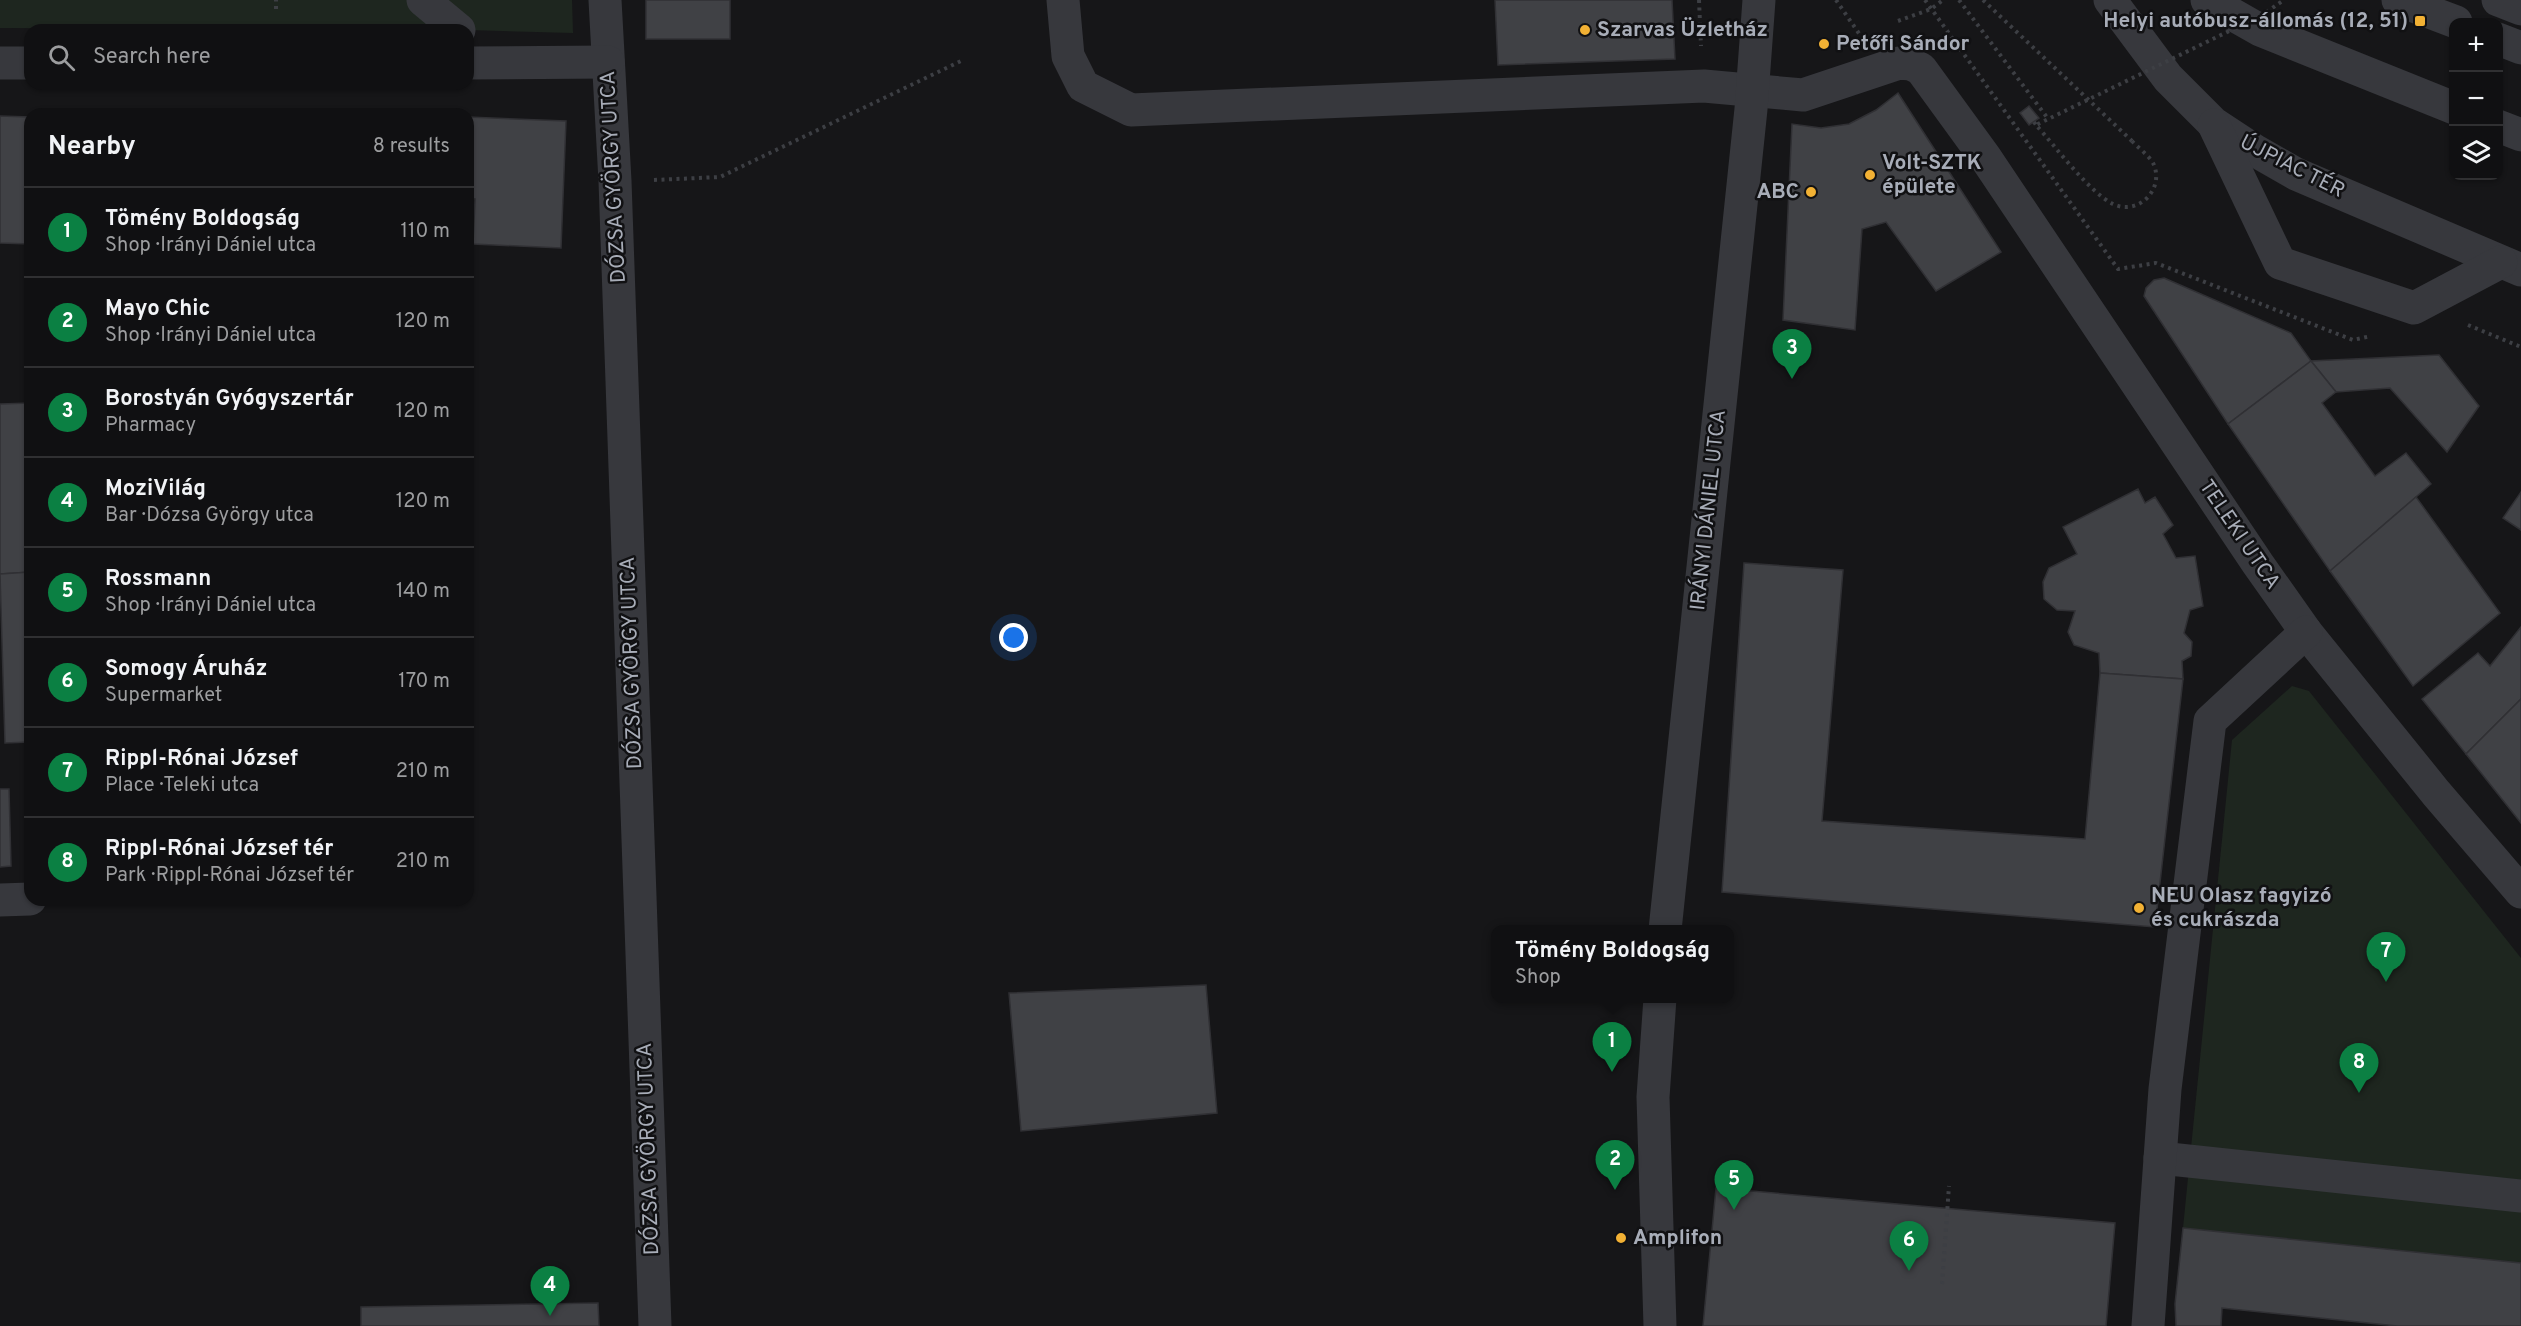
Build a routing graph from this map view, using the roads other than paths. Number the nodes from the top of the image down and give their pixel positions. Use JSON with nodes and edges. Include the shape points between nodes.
{"nodes":[{"id":1,"x":423,"y":0,"type":"edge"},
{"id":2,"x":605,"y":0,"type":"edge"},
{"id":3,"x":1063,"y":0,"type":"edge"},
{"id":4,"x":1759,"y":0,"type":"edge"},
{"id":5,"x":2110,"y":0,"type":"edge"},
{"id":6,"x":2207,"y":0,"type":"edge"},
{"id":7,"x":2398,"y":0,"type":"edge"},
{"id":8,"x":2498,"y":0,"type":"edge"},
{"id":9,"x":2521,"y":9,"type":"edge"},
{"id":10,"x":2449,"y":19,"type":"edge"},
{"id":11,"x":452,"y":24,"type":"edge"},
{"id":12,"x":2503,"y":41,"type":"edge"},
{"id":13,"x":474,"y":48,"type":"edge"},
{"id":14,"x":2521,"y":48,"type":"edge"},
{"id":15,"x":608,"y":62,"type":"junction"},
{"id":16,"x":0,"y":63,"type":"edge"},
{"id":17,"x":24,"y":63,"type":"edge"},
{"id":18,"x":483,"y":63,"type":"edge"},
{"id":19,"x":1753,"y":91,"type":"junction"},
{"id":20,"x":2449,"y":106,"type":"edge"},
{"id":21,"x":2213,"y":123,"type":"junction"},
{"id":22,"x":2503,"y":128,"type":"edge"},
{"id":23,"x":2521,"y":135,"type":"edge"},
{"id":24,"x":2511,"y":266,"type":"edge"},
{"id":25,"x":2306,"y":632,"type":"junction"},
{"id":26,"x":2521,"y":892,"type":"edge"},
{"id":27,"x":24,"y":899,"type":"edge"},
{"id":28,"x":0,"y":900,"type":"edge"},
{"id":29,"x":1666,"y":925,"type":"edge"},
{"id":30,"x":1660,"y":1003,"type":"edge"},
{"id":31,"x":2160,"y":1158,"type":"junction"},
{"id":32,"x":2521,"y":1196,"type":"edge"},
{"id":33,"x":656,"y":1326,"type":"edge"},
{"id":34,"x":1660,"y":1326,"type":"edge"},
{"id":35,"x":2148,"y":1326,"type":"edge"}],
"edges":[{"from":1,"to":11,"type":"street"},
{"from":2,"to":15,"type":"street","name":"DÓZSA GYÖRGY UTCA"},
{"from":3,"to":19,"type":"street","name":"TELEKI UTCA","via":[[1068,56],[1083,86],[1131,110],[1704,86]]},
{"from":4,"to":19,"type":"street","name":"IRÁNYI DÁNIEL UTCA"},
{"from":5,"to":21,"type":"street","name":"ÚJPIAC TÉR","via":[[2168,78]]},
{"from":6,"to":20,"type":"street","via":[[2259,30]]},
{"from":7,"to":10,"type":"street"},
{"from":8,"to":9,"type":"street"},
{"from":12,"to":14,"type":"street"},
{"from":13,"to":18,"type":"street"},
{"from":15,"to":18,"type":"street"},
{"from":15,"to":33,"type":"street","name":"DÓZSA GYÖRGY UTCA"},
{"from":16,"to":17,"type":"street"},
{"from":19,"to":25,"type":"street","name":"TELEKI UTCA","via":[[1803,95],[1899,63],[1921,69],[1985,157]]},
{"from":19,"to":29,"type":"street","name":"IRÁNYI DÁNIEL UTCA"},
{"from":21,"to":24,"type":"street","name":"ÚJPIAC TÉR","via":[[2296,174]]},
{"from":21,"to":24,"type":"street","via":[[2280,263],[2414,308]]},
{"from":22,"to":23,"type":"street"},
{"from":25,"to":26,"type":"street","name":"TELEKI UTCA"},
{"from":25,"to":31,"type":"street","via":[[2210,722]]},
{"from":27,"to":28,"type":"street"},
{"from":30,"to":34,"type":"street","via":[[1653,1097]]},
{"from":31,"to":32,"type":"street"},
{"from":31,"to":35,"type":"street"}]}
